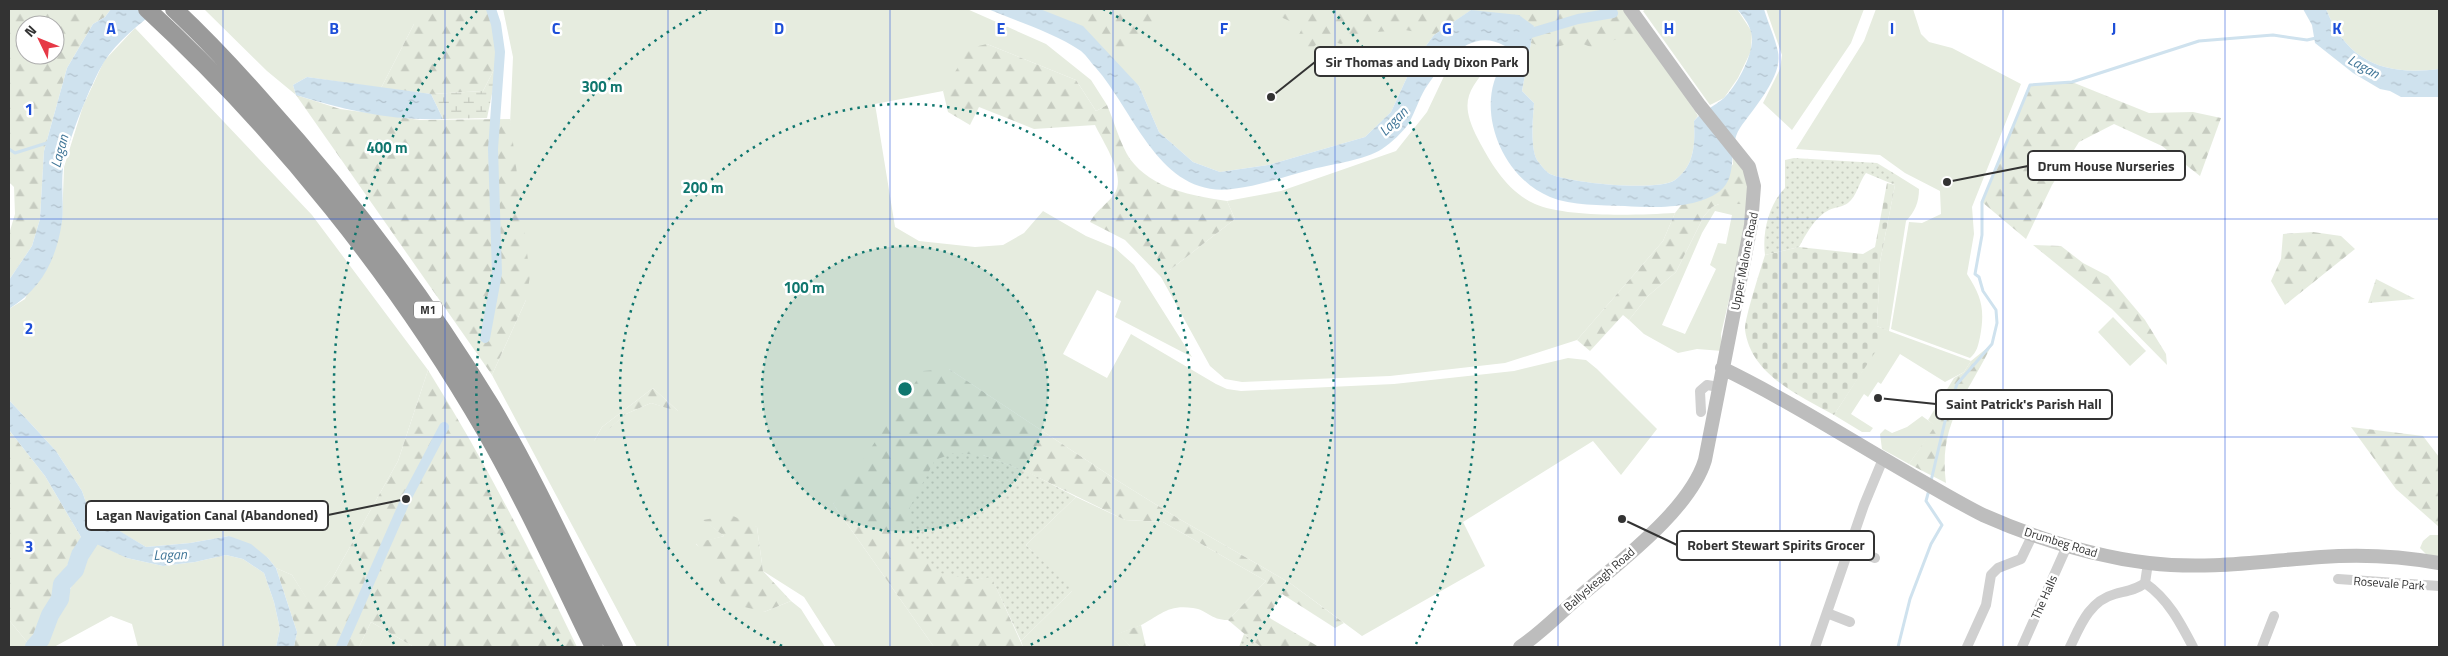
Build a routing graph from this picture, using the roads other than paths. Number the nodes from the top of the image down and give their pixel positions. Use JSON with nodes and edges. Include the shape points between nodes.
{"nodes":[{"id":1,"x":147,"y":9,"type":"edge"},
{"id":2,"x":1632,"y":11,"type":"edge"},
{"id":3,"x":177,"y":12,"type":"edge"},
{"id":4,"x":1722,"y":368,"type":"junction"},
{"id":5,"x":1719,"y":387,"type":"junction"},
{"id":6,"x":1701,"y":412,"type":"dead end"},
{"id":7,"x":1883,"y":459,"type":"junction"},
{"id":8,"x":2033,"y":534,"type":"junction"},
{"id":9,"x":2067,"y":546,"type":"junction"},
{"id":10,"x":1849,"y":548,"type":"junction"},
{"id":11,"x":1875,"y":558,"type":"dead end"},
{"id":12,"x":2439,"y":562,"type":"edge"},
{"id":13,"x":2148,"y":563,"type":"junction"},
{"id":14,"x":2338,"y":579,"type":"dead end"},
{"id":15,"x":2145,"y":583,"type":"junction"},
{"id":16,"x":2439,"y":586,"type":"edge"},
{"id":17,"x":1827,"y":613,"type":"junction"},
{"id":18,"x":2274,"y":616,"type":"dead end"},
{"id":19,"x":1850,"y":622,"type":"dead end"},
{"id":20,"x":594,"y":647,"type":"edge"},
{"id":21,"x":614,"y":647,"type":"edge"},
{"id":22,"x":1520,"y":647,"type":"edge"},
{"id":23,"x":1815,"y":647,"type":"edge"},
{"id":24,"x":1967,"y":647,"type":"edge"},
{"id":25,"x":2022,"y":647,"type":"edge"},
{"id":26,"x":2070,"y":647,"type":"edge"},
{"id":27,"x":2193,"y":647,"type":"edge"},
{"id":28,"x":2262,"y":647,"type":"edge"}],
"edges":[{"from":1,"to":20,"type":"highway","number":"M1","via":[[278,144],[335,212],[393,290],[486,432]]},
{"from":2,"to":4,"type":"street","name":"Upper Malone Road","via":[[1700,106],[1743,156],[1752,176],[1755,203]]},
{"from":3,"to":21,"type":"highway","number":"M1","via":[[250,88],[339,190],[430,313],[516,451]]},
{"from":4,"to":5,"type":"street","name":"Ballyskeagh Road"},
{"from":4,"to":7,"type":"street","name":"Drumbeg Road"},
{"from":5,"to":6,"type":"street","via":[[1707,386],[1700,391]]},
{"from":5,"to":22,"type":"street","name":"Ballyskeagh Road","via":[[1702,472],[1687,495],[1628,553]]},
{"from":7,"to":8,"type":"street","name":"Drumbeg Road","via":[[1985,515]]},
{"from":7,"to":10,"type":"street"},
{"from":8,"to":9,"type":"street","name":"Drumbeg Road"},
{"from":8,"to":24,"type":"street","via":[[2022,559],[1998,568],[1991,575],[1986,605]]},
{"from":9,"to":13,"type":"street","name":"Drumbeg Road"},
{"from":9,"to":25,"type":"street","name":"The Halls"},
{"from":10,"to":11,"type":"street"},
{"from":10,"to":17,"type":"street"},
{"from":12,"to":13,"type":"street","name":"Drumbeg Road","via":[[2356,555],[2226,566]]},
{"from":13,"to":15,"type":"street"},
{"from":14,"to":16,"type":"street","name":"Rosevale Park"},
{"from":15,"to":26,"type":"street","via":[[2139,588],[2112,594],[2091,609]]},
{"from":15,"to":27,"type":"street","via":[[2166,600]]},
{"from":17,"to":19,"type":"street"},
{"from":17,"to":23,"type":"street"},
{"from":18,"to":28,"type":"street"}]}
